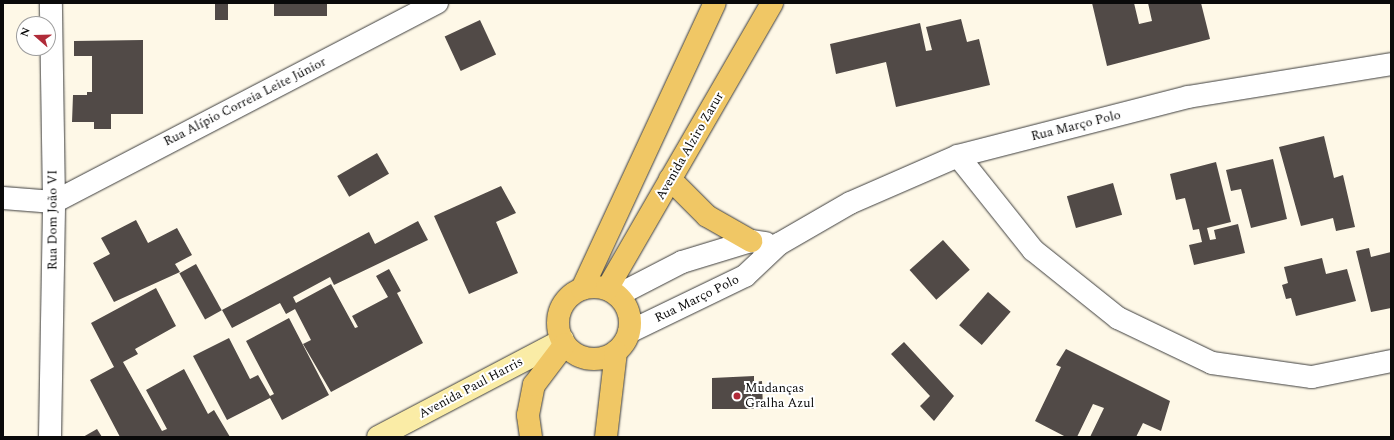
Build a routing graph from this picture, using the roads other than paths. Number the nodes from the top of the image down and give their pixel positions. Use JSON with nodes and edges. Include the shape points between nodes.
{"nodes":[{"id":1,"x":51,"y":3,"type":"edge"},
{"id":2,"x":437,"y":3,"type":"edge"},
{"id":3,"x":715,"y":3,"type":"edge"},
{"id":4,"x":772,"y":3,"type":"edge"},
{"id":5,"x":1391,"y":64,"type":"edge"},
{"id":6,"x":958,"y":156,"type":"junction"},
{"id":7,"x":670,"y":179,"type":"junction"},
{"id":8,"x":3,"y":198,"type":"edge"},
{"id":9,"x":54,"y":202,"type":"junction"},
{"id":10,"x":751,"y":241,"type":"junction"},
{"id":11,"x":779,"y":244,"type":"junction"},
{"id":12,"x":582,"y":289,"type":"junction"},
{"id":13,"x":612,"y":292,"type":"junction"},
{"id":14,"x":629,"y":332,"type":"junction"},
{"id":15,"x":564,"y":342,"type":"junction"},
{"id":16,"x":616,"y":352,"type":"junction"},
{"id":17,"x":1391,"y":361,"type":"edge"},
{"id":18,"x":50,"y":437,"type":"edge"},
{"id":19,"x":378,"y":437,"type":"edge"},
{"id":20,"x":531,"y":437,"type":"edge"},
{"id":21,"x":606,"y":437,"type":"edge"}],
"edges":[{"from":1,"to":9,"type":"street","name":"Rua Dom João VI"},
{"from":2,"to":9,"type":"street","name":"Rua Alípio Correia Leite Júnior"},
{"from":3,"to":12,"type":"main road"},
{"from":4,"to":7,"type":"main road","name":"Avenida Alziro Zarur"},
{"from":5,"to":6,"type":"street","name":"Rua Março Polo","via":[[1188,97]]},
{"from":6,"to":11,"type":"street","name":"Rua Março Polo","via":[[850,203]]},
{"from":6,"to":17,"type":"street","via":[[1033,250],[1118,318],[1197,356],[1212,363],[1312,377]]},
{"from":7,"to":10,"type":"main road","via":[[707,216]]},
{"from":7,"to":13,"type":"main road","name":"Avenida Alziro Zarur"},
{"from":8,"to":9,"type":"street"},
{"from":9,"to":18,"type":"street","name":"Rua Dom João VI"},
{"from":10,"to":11,"type":"street"},
{"from":10,"to":13,"type":"street","via":[[682,262]]},
{"from":11,"to":14,"type":"street","name":"Rua Março Polo","via":[[745,276]]},
{"from":12,"to":13,"type":"main road"},
{"from":12,"to":15,"type":"main road","via":[[564,304],[559,328]]},
{"from":13,"to":14,"type":"main road","via":[[630,319]]},
{"from":14,"to":16,"type":"main road"},
{"from":15,"to":16,"type":"main road","via":[[573,352],[594,359]]},
{"from":15,"to":19,"type":"street","name":"Avenida Paul Harris"},
{"from":15,"to":20,"type":"main road","via":[[534,384],[528,415]]},
{"from":16,"to":21,"type":"main road"}]}
